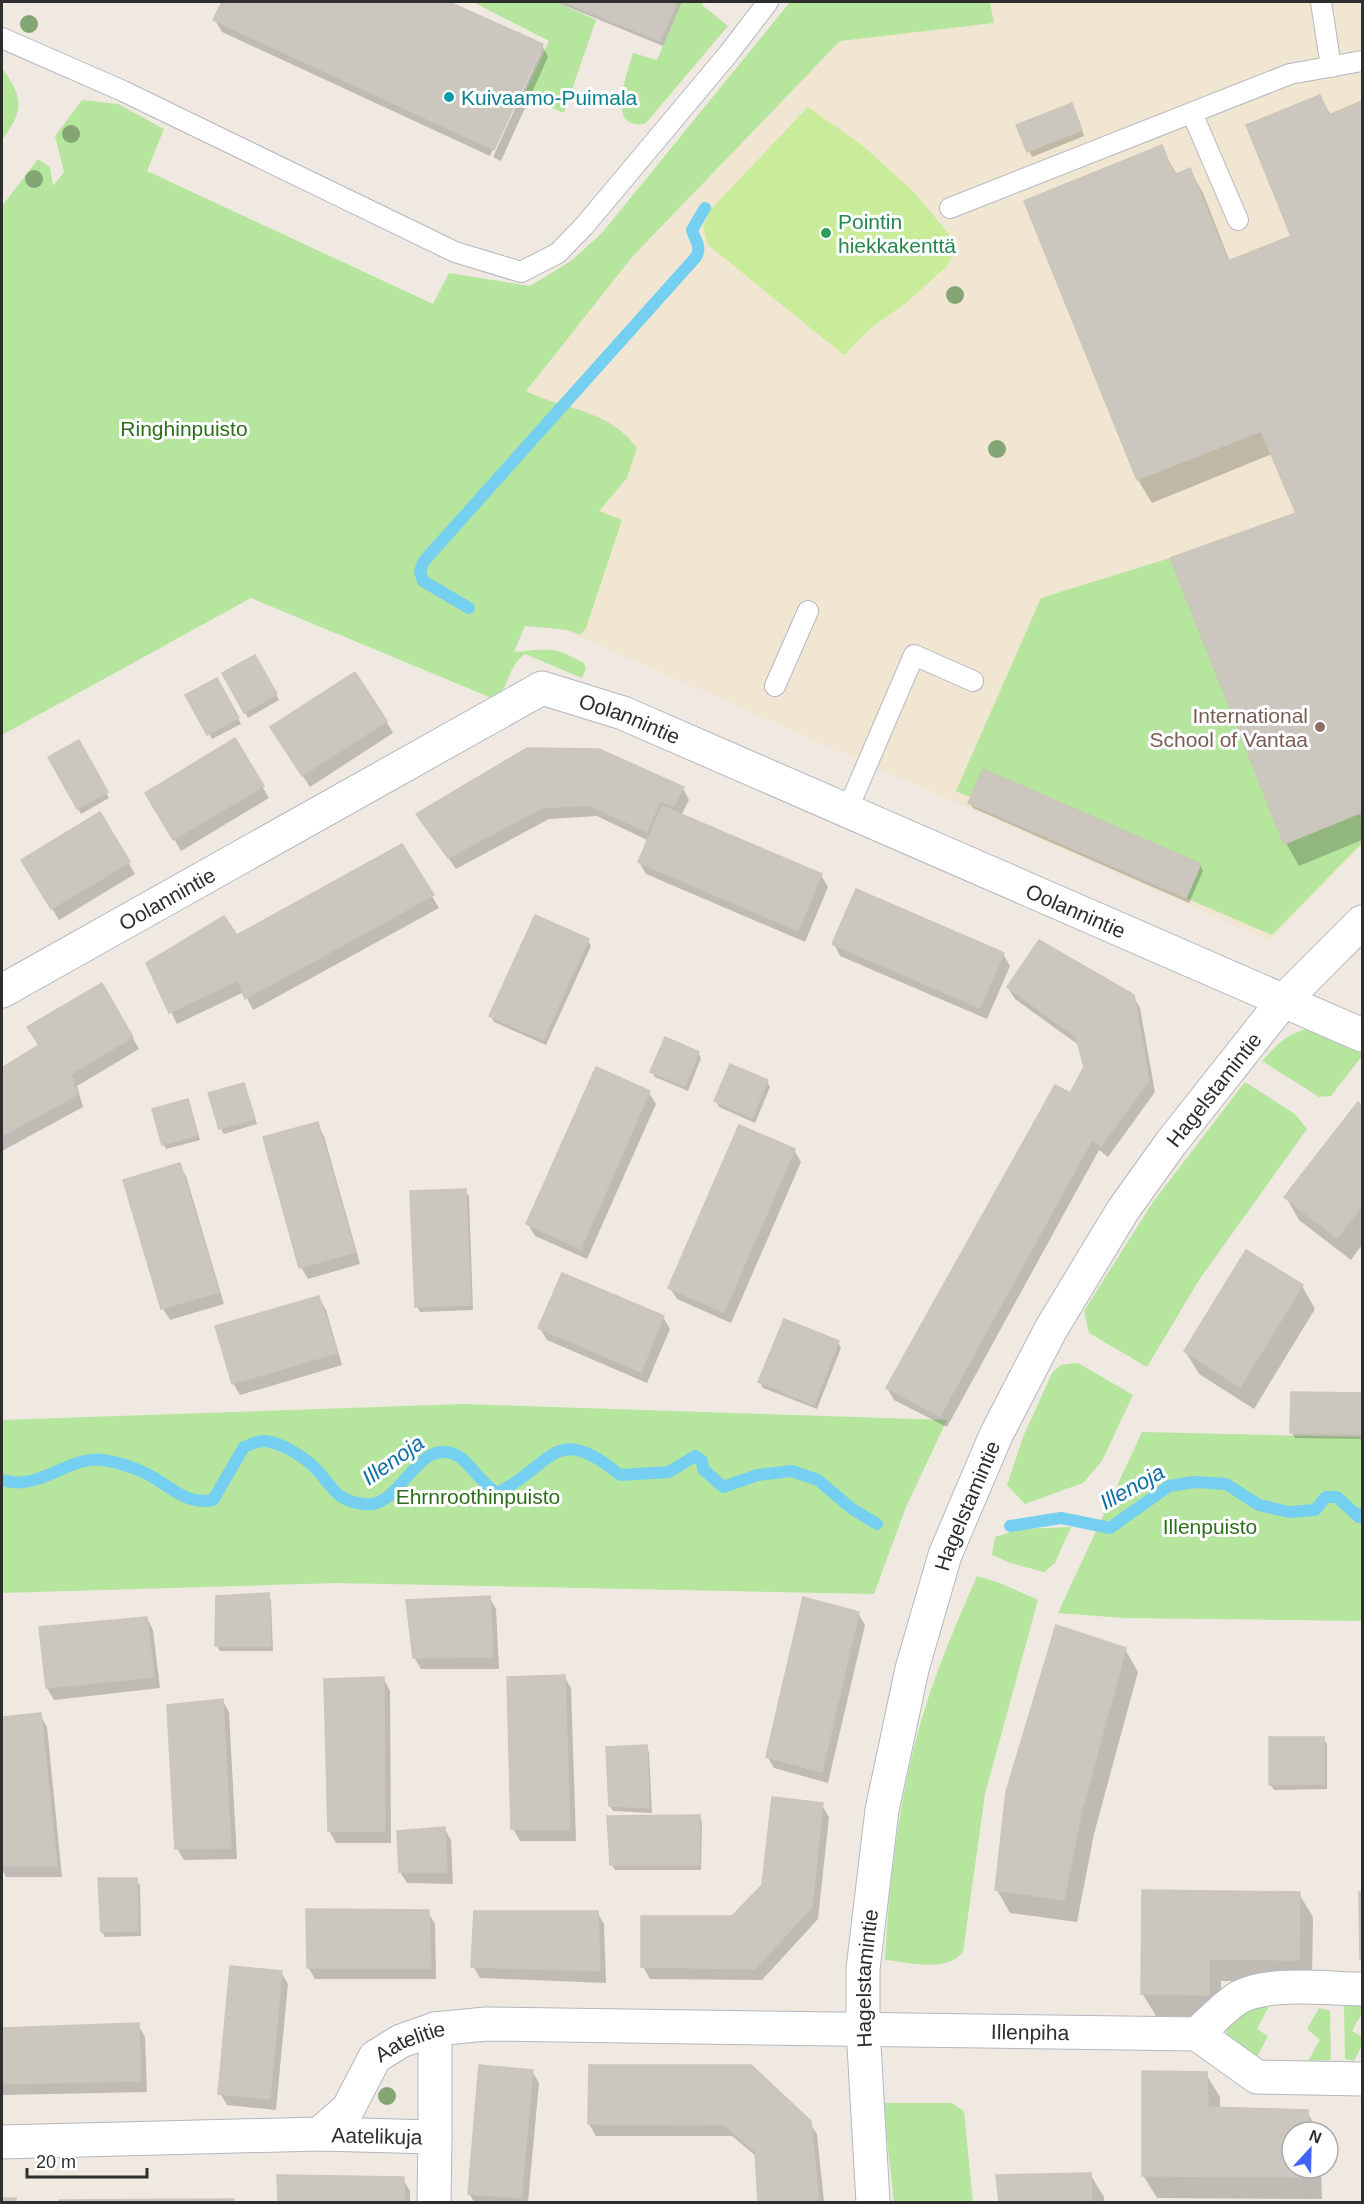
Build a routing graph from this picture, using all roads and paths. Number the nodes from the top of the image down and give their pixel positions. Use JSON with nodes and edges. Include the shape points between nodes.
{"nodes":[{"id":1,"x":768,"y":2,"type":"edge"},
{"id":2,"x":1321,"y":2,"type":"edge"},
{"id":3,"x":2,"y":38,"type":"edge"},
{"id":4,"x":1362,"y":61,"type":"edge"},
{"id":5,"x":1331,"y":67,"type":"junction"},
{"id":6,"x":1192,"y":113,"type":"junction"},
{"id":7,"x":950,"y":208,"type":"dead end"},
{"id":8,"x":1238,"y":220,"type":"dead end"},
{"id":9,"x":808,"y":611,"type":"dead end"},
{"id":10,"x":973,"y":681,"type":"dead end"},
{"id":11,"x":775,"y":686,"type":"dead end"},
{"id":12,"x":847,"y":811,"type":"junction"},
{"id":13,"x":1362,"y":922,"type":"edge"},
{"id":14,"x":2,"y":991,"type":"edge"},
{"id":15,"x":1284,"y":999,"type":"junction"},
{"id":16,"x":1362,"y":1035,"type":"edge"},
{"id":17,"x":1362,"y":1989,"type":"edge"},
{"id":18,"x":863,"y":2028,"type":"junction"},
{"id":19,"x":435,"y":2029,"type":"junction"},
{"id":20,"x":1197,"y":2034,"type":"junction"},
{"id":21,"x":1362,"y":2079,"type":"edge"},
{"id":22,"x":319,"y":2134,"type":"junction"},
{"id":23,"x":435,"y":2137,"type":"junction"},
{"id":24,"x":2,"y":2142,"type":"edge"},
{"id":25,"x":434,"y":2202,"type":"edge"},
{"id":26,"x":873,"y":2202,"type":"edge"}],
"edges":[{"from":1,"to":3,"type":"lane","via":[[585,225],[558,253],[521,272],[455,252],[123,91]]},
{"from":2,"to":5,"type":"lane"},
{"from":4,"to":5,"type":"lane"},
{"from":5,"to":6,"type":"lane","via":[[1290,74]]},
{"from":6,"to":7,"type":"lane"},
{"from":6,"to":8,"type":"lane"},
{"from":9,"to":11,"type":"lane"},
{"from":10,"to":12,"type":"lane","via":[[914,656]]},
{"from":12,"to":14,"type":"street","name":"Oolannintie","via":[[623,713],[542,688]]},
{"from":12,"to":15,"type":"street","name":"Oolannintie"},
{"from":13,"to":15,"type":"street","name":"Hagelstamintie"},
{"from":15,"to":16,"type":"street","name":"Oolannintie"},
{"from":15,"to":18,"type":"street","name":"Hagelstamintie","via":[[1123,1210],[1051,1329],[996,1435],[945,1555],[912,1669],[882,1810],[863,1969]]},
{"from":17,"to":20,"type":"street","via":[[1272,1988],[1250,1992]]},
{"from":18,"to":19,"type":"street","name":"Aatelitie","via":[[486,2024]]},
{"from":18,"to":20,"type":"street","name":"Illenpiha"},
{"from":18,"to":26,"type":"street","name":"Hagelstamintie"},
{"from":19,"to":22,"type":"street","name":"Aatelitie","via":[[401,2041],[375,2056],[348,2109]]},
{"from":19,"to":23,"type":"street","name":"Aatelikuja"},
{"from":20,"to":21,"type":"street","via":[[1257,2077]]},
{"from":22,"to":23,"type":"street","name":"Aatelikuja"},
{"from":22,"to":24,"type":"street"},
{"from":23,"to":25,"type":"street","name":"Aatelikuja"}]}
